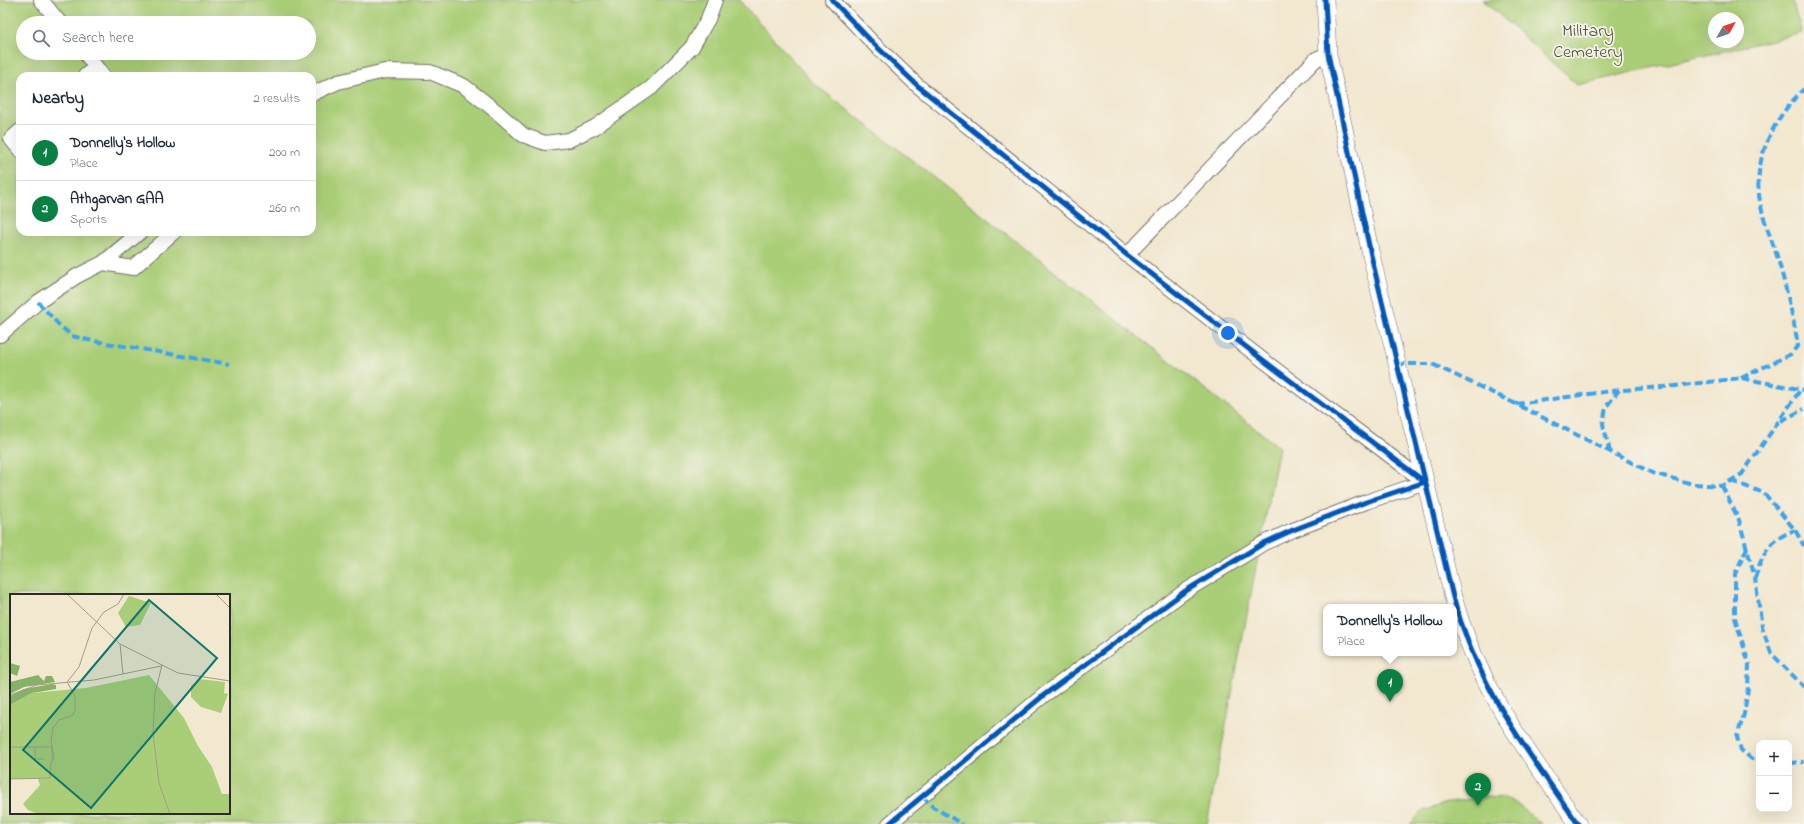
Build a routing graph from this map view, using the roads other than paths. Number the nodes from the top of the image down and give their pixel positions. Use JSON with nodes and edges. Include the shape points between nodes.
{"nodes":[{"id":1,"x":41,"y":0,"type":"edge"},
{"id":2,"x":715,"y":0,"type":"edge"},
{"id":3,"x":832,"y":0,"type":"edge"},
{"id":4,"x":1325,"y":0,"type":"edge"},
{"id":5,"x":54,"y":16,"type":"edge"},
{"id":6,"x":1328,"y":54,"type":"junction"},
{"id":7,"x":88,"y":60,"type":"edge"},
{"id":8,"x":94,"y":72,"type":"edge"},
{"id":9,"x":316,"y":92,"type":"edge"},
{"id":10,"x":16,"y":135,"type":"edge"},
{"id":11,"x":16,"y":145,"type":"edge"},
{"id":12,"x":135,"y":236,"type":"edge"},
{"id":13,"x":169,"y":236,"type":"edge"},
{"id":14,"x":1127,"y":255,"type":"junction"},
{"id":15,"x":103,"y":263,"type":"junction"},
{"id":16,"x":0,"y":335,"type":"edge"},
{"id":17,"x":1425,"y":482,"type":"junction"},
{"id":18,"x":1455,"y":604,"type":"edge"},
{"id":19,"x":1457,"y":610,"type":"edge"},
{"id":20,"x":889,"y":824,"type":"edge"},
{"id":21,"x":1578,"y":824,"type":"edge"}],
"edges":[{"from":1,"to":5,"type":"street"},
{"from":2,"to":9,"type":"street","via":[[708,19],[692,47],[651,88],[595,127],[569,140],[545,143],[523,135],[464,86],[430,72],[384,71],[338,82]]},
{"from":3,"to":14,"type":"street","via":[[918,86]]},
{"from":4,"to":6,"type":"main road"},
{"from":6,"to":14,"type":"street","via":[[1316,59]]},
{"from":6,"to":17,"type":"main road","via":[[1371,255]]},
{"from":7,"to":8,"type":"street"},
{"from":10,"to":11,"type":"street","via":[[11,139]]},
{"from":12,"to":15,"type":"street"},
{"from":13,"to":15,"type":"street","via":[[133,268]]},
{"from":14,"to":17,"type":"street"},
{"from":15,"to":16,"type":"street","via":[[64,283]]},
{"from":17,"to":18,"type":"main road"},
{"from":17,"to":20,"type":"street","via":[[1366,502],[1264,543],[1184,592],[1044,695]]},
{"from":19,"to":21,"type":"main road","via":[[1464,634],[1488,686],[1510,724]]}]}
